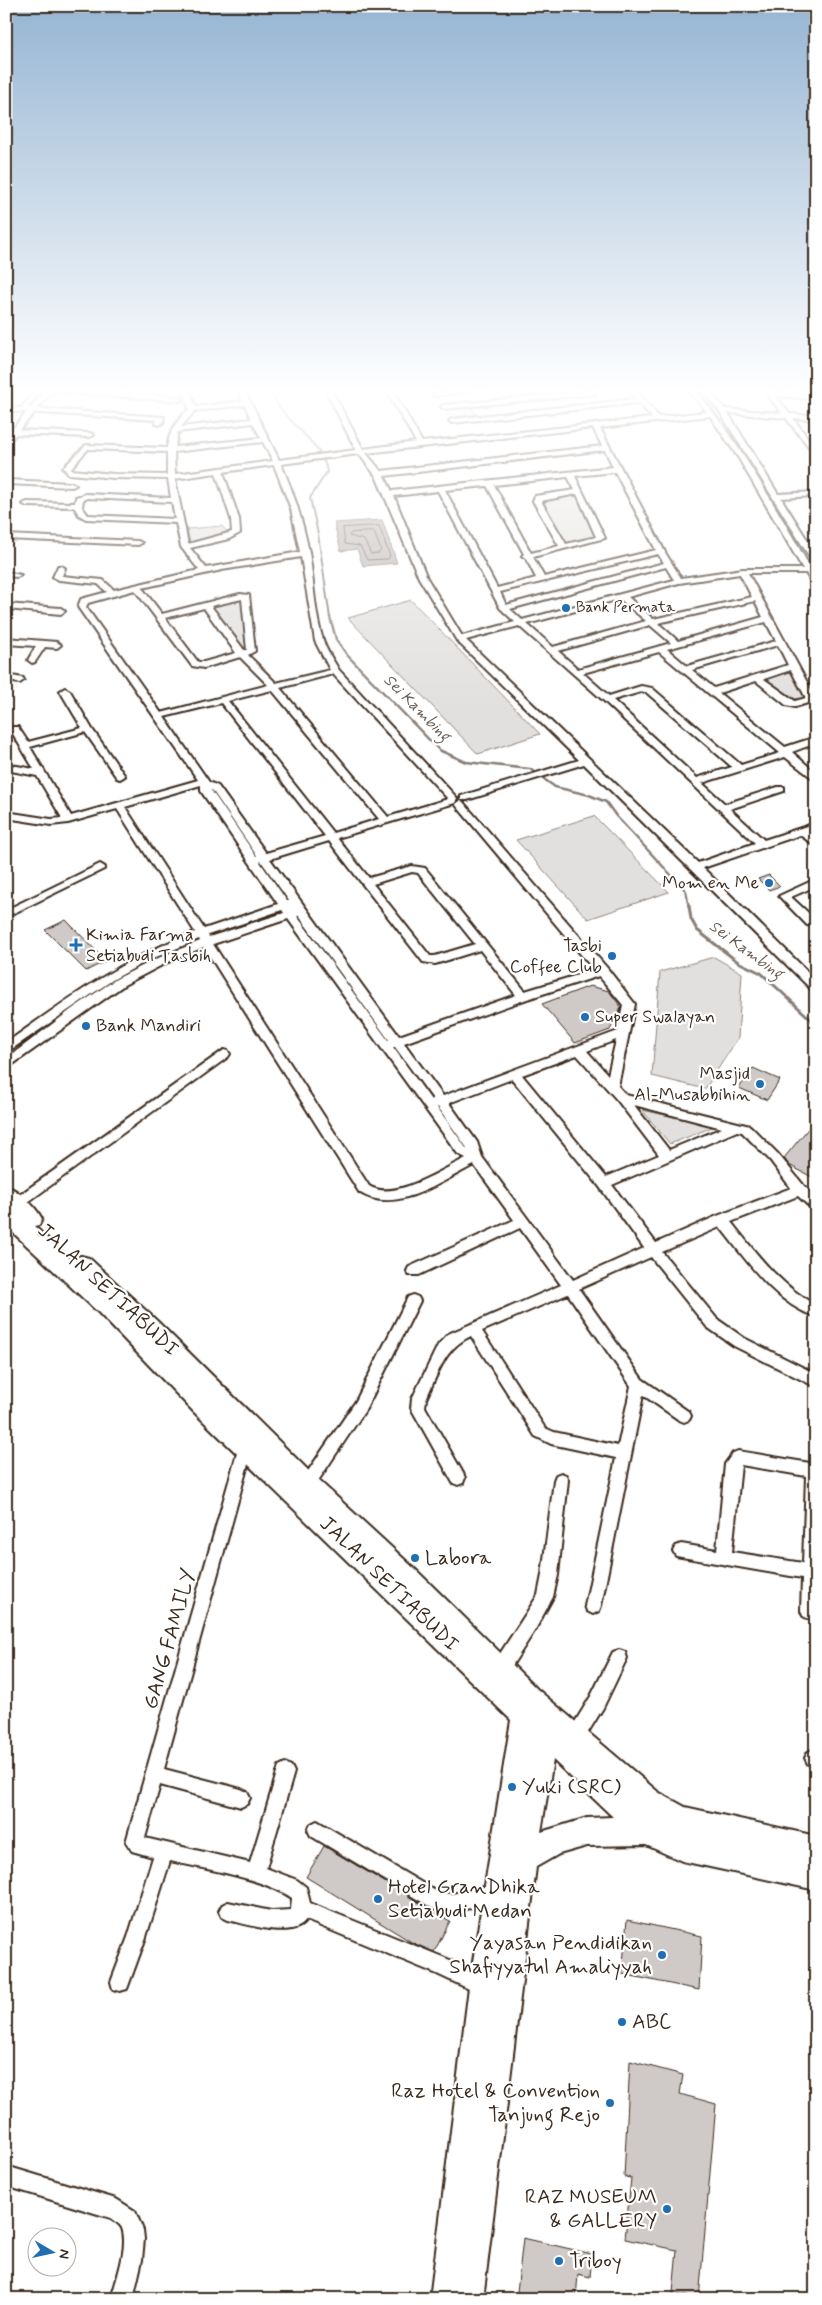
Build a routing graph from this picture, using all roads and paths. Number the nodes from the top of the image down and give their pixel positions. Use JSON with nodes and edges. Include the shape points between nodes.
{"nodes":[{"id":1,"x":389,"y":494,"type":"edge"},
{"id":2,"x":174,"y":495,"type":"edge"},
{"id":3,"x":227,"y":495,"type":"edge"},
{"id":4,"x":290,"y":495,"type":"edge"},
{"id":5,"x":443,"y":495,"type":"edge"},
{"id":6,"x":489,"y":495,"type":"edge"},
{"id":7,"x":559,"y":495,"type":"edge"},
{"id":8,"x":582,"y":495,"type":"edge"},
{"id":9,"x":632,"y":495,"type":"edge"},
{"id":10,"x":763,"y":495,"type":"edge"},
{"id":11,"x":805,"y":495,"type":"edge"},
{"id":12,"x":778,"y":496,"type":"joint"},
{"id":13,"x":175,"y":500,"type":"junction"},
{"id":14,"x":27,"y":504,"type":"dead end"},
{"id":15,"x":77,"y":506,"type":"junction"},
{"id":16,"x":179,"y":521,"type":"junction"},
{"id":17,"x":6,"y":537,"type":"edge"},
{"id":18,"x":804,"y":541,"type":"junction"},
{"id":19,"x":792,"y":542,"type":"junction"},
{"id":20,"x":138,"y":543,"type":"dead end"},
{"id":21,"x":185,"y":547,"type":"junction"},
{"id":22,"x":564,"y":547,"type":"junction"},
{"id":23,"x":660,"y":551,"type":"junction"},
{"id":24,"x":306,"y":554,"type":"junction"},
{"id":25,"x":526,"y":556,"type":"junction"},
{"id":26,"x":816,"y":561,"type":"edge"},
{"id":27,"x":669,"y":564,"type":"junction"},
{"id":28,"x":62,"y":568,"type":"dead end"},
{"id":29,"x":204,"y":571,"type":"junction"},
{"id":30,"x":743,"y":571,"type":"junction"},
{"id":31,"x":808,"y":571,"type":"junction"},
{"id":32,"x":6,"y":572,"type":"edge"},
{"id":33,"x":17,"y":573,"type":"dead end"},
{"id":34,"x":542,"y":581,"type":"junction"},
{"id":35,"x":680,"y":581,"type":"junction"},
{"id":36,"x":816,"y":584,"type":"edge"},
{"id":37,"x":137,"y":587,"type":"junction"},
{"id":38,"x":494,"y":591,"type":"junction"},
{"id":39,"x":113,"y":593,"type":"junction"},
{"id":40,"x":623,"y":597,"type":"junction"},
{"id":41,"x":757,"y":598,"type":"junction"},
{"id":42,"x":206,"y":605,"type":"junction"},
{"id":43,"x":6,"y":606,"type":"edge"},
{"id":44,"x":504,"y":608,"type":"junction"},
{"id":45,"x":61,"y":611,"type":"dead end"},
{"id":46,"x":160,"y":617,"type":"junction"},
{"id":47,"x":769,"y":618,"type":"junction"},
{"id":48,"x":652,"y":622,"type":"junction"},
{"id":49,"x":521,"y":624,"type":"junction"},
{"id":50,"x":460,"y":639,"type":"junction"},
{"id":51,"x":6,"y":641,"type":"edge"},
{"id":52,"x":781,"y":642,"type":"junction"},
{"id":53,"x":42,"y":644,"type":"junction"},
{"id":54,"x":677,"y":644,"type":"junction"},
{"id":55,"x":57,"y":645,"type":"dead end"},
{"id":56,"x":660,"y":648,"type":"junction"},
{"id":57,"x":552,"y":650,"type":"junction"},
{"id":58,"x":242,"y":654,"type":"junction"},
{"id":59,"x":32,"y":660,"type":"dead end"},
{"id":60,"x":794,"y":666,"type":"junction"},
{"id":61,"x":685,"y":669,"type":"junction"},
{"id":62,"x":335,"y":671,"type":"junction"},
{"id":63,"x":576,"y":672,"type":"junction"},
{"id":64,"x":756,"y":677,"type":"junction"},
{"id":65,"x":6,"y":678,"type":"edge"},
{"id":66,"x":20,"y":680,"type":"dead end"},
{"id":67,"x":274,"y":686,"type":"junction"},
{"id":68,"x":65,"y":691,"type":"dead end"},
{"id":69,"x":712,"y":692,"type":"junction"},
{"id":70,"x":608,"y":699,"type":"junction"},
{"id":71,"x":223,"y":700,"type":"junction"},
{"id":72,"x":158,"y":716,"type":"junction"},
{"id":73,"x":15,"y":729,"type":"dead end"},
{"id":74,"x":87,"y":729,"type":"junction"},
{"id":75,"x":816,"y":740,"type":"edge"},
{"id":76,"x":25,"y":746,"type":"junction"},
{"id":77,"x":786,"y":752,"type":"junction"},
{"id":78,"x":585,"y":761,"type":"junction"},
{"id":79,"x":6,"y":767,"type":"edge"},
{"id":80,"x":739,"y":768,"type":"junction"},
{"id":81,"x":39,"y":772,"type":"junction"},
{"id":82,"x":814,"y":775,"type":"edge"},
{"id":83,"x":120,"y":776,"type":"dead end"},
{"id":84,"x":205,"y":782,"type":"junction"},
{"id":85,"x":694,"y":782,"type":"junction"},
{"id":86,"x":781,"y":789,"type":"dead end"},
{"id":87,"x":457,"y":800,"type":"junction"},
{"id":88,"x":120,"y":806,"type":"junction"},
{"id":89,"x":722,"y":808,"type":"junction"},
{"id":90,"x":6,"y":815,"type":"edge"},
{"id":91,"x":68,"y":820,"type":"junction"},
{"id":92,"x":386,"y":821,"type":"junction"},
{"id":93,"x":816,"y":826,"type":"edge"},
{"id":94,"x":802,"y":831,"type":"junction"},
{"id":95,"x":330,"y":838,"type":"junction"},
{"id":96,"x":816,"y":843,"type":"edge"},
{"id":97,"x":762,"y":844,"type":"junction"},
{"id":98,"x":258,"y":859,"type":"junction"},
{"id":99,"x":100,"y":867,"type":"dead end"},
{"id":100,"x":696,"y":867,"type":"junction"},
{"id":101,"x":367,"y":882,"type":"junction"},
{"id":102,"x":816,"y":882,"type":"edge"},
{"id":103,"x":293,"y":908,"type":"junction"},
{"id":104,"x":6,"y":914,"type":"edge"},
{"id":105,"x":816,"y":924,"type":"edge"},
{"id":106,"x":204,"y":938,"type":"junction"},
{"id":107,"x":481,"y":946,"type":"junction"},
{"id":108,"x":602,"y":971,"type":"junction"},
{"id":109,"x":816,"y":987,"type":"edge"},
{"id":110,"x":523,"y":996,"type":"junction"},
{"id":111,"x":75,"y":1006,"type":"junction"},
{"id":112,"x":39,"y":1026,"type":"junction"},
{"id":113,"x":49,"y":1033,"type":"junction"},
{"id":114,"x":622,"y":1033,"type":"junction"},
{"id":115,"x":391,"y":1043,"type":"junction"},
{"id":116,"x":6,"y":1049,"type":"edge"},
{"id":117,"x":579,"y":1050,"type":"junction"},
{"id":118,"x":224,"y":1054,"type":"dead end"},
{"id":119,"x":6,"y":1064,"type":"edge"},
{"id":120,"x":514,"y":1074,"type":"junction"},
{"id":121,"x":612,"y":1086,"type":"junction"},
{"id":122,"x":622,"y":1098,"type":"junction"},
{"id":123,"x":435,"y":1103,"type":"junction"},
{"id":124,"x":738,"y":1126,"type":"junction"},
{"id":125,"x":666,"y":1155,"type":"junction"},
{"id":126,"x":475,"y":1157,"type":"junction"},
{"id":127,"x":604,"y":1183,"type":"junction"},
{"id":128,"x":800,"y":1190,"type":"junction"},
{"id":129,"x":816,"y":1205,"type":"edge"},
{"id":130,"x":11,"y":1206,"type":"edge"},
{"id":131,"x":722,"y":1220,"type":"junction"},
{"id":132,"x":523,"y":1222,"type":"junction"},
{"id":133,"x":653,"y":1250,"type":"junction"},
{"id":134,"x":414,"y":1271,"type":"dead end"},
{"id":135,"x":570,"y":1286,"type":"junction"},
{"id":136,"x":413,"y":1301,"type":"dead end"},
{"id":137,"x":816,"y":1312,"type":"edge"},
{"id":138,"x":474,"y":1330,"type":"junction"},
{"id":139,"x":816,"y":1381,"type":"edge"},
{"id":140,"x":637,"y":1383,"type":"junction"},
{"id":141,"x":684,"y":1416,"type":"dead end"},
{"id":142,"x":246,"y":1446,"type":"junction"},
{"id":143,"x":623,"y":1452,"type":"junction"},
{"id":144,"x":815,"y":1470,"type":"edge"},
{"id":145,"x":458,"y":1478,"type":"dead end"},
{"id":146,"x":561,"y":1480,"type":"dead end"},
{"id":147,"x":307,"y":1485,"type":"junction"},
{"id":148,"x":681,"y":1550,"type":"dead end"},
{"id":149,"x":724,"y":1558,"type":"junction"},
{"id":150,"x":812,"y":1572,"type":"junction"},
{"id":151,"x":593,"y":1606,"type":"dead end"},
{"id":152,"x":809,"y":1611,"type":"dead end"},
{"id":153,"x":619,"y":1658,"type":"dead end"},
{"id":154,"x":498,"y":1678,"type":"junction"},
{"id":155,"x":536,"y":1715,"type":"junction"},
{"id":156,"x":570,"y":1747,"type":"junction"},
{"id":157,"x":285,"y":1772,"type":"dead end"},
{"id":158,"x":516,"y":1774,"type":"junction"},
{"id":159,"x":154,"y":1775,"type":"junction"},
{"id":160,"x":241,"y":1798,"type":"dead end"},
{"id":161,"x":317,"y":1830,"type":"dead end"},
{"id":162,"x":648,"y":1831,"type":"junction"},
{"id":163,"x":816,"y":1850,"type":"edge"},
{"id":164,"x":164,"y":1851,"type":"junction"},
{"id":165,"x":524,"y":1859,"type":"junction"},
{"id":166,"x":256,"y":1873,"type":"junction"},
{"id":167,"x":816,"y":1876,"type":"edge"},
{"id":168,"x":498,"y":1893,"type":"junction"},
{"id":169,"x":302,"y":1909,"type":"junction"},
{"id":170,"x":228,"y":1911,"type":"dead end"},
{"id":171,"x":120,"y":1982,"type":"dead end"},
{"id":172,"x":484,"y":1987,"type":"junction"},
{"id":173,"x":6,"y":2176,"type":"edge"},
{"id":174,"x":457,"y":2297,"type":"edge"},
{"id":175,"x":122,"y":2299,"type":"edge"}],
"edges":[{"from":1,"to":50,"type":"street","via":[[418,569]]},
{"from":2,"to":13,"type":"street"},
{"from":3,"to":21,"type":"street","via":[[236,533]]},
{"from":4,"to":24,"type":"street"},
{"from":5,"to":38,"type":"street"},
{"from":6,"to":25,"type":"street"},
{"from":7,"to":22,"type":"street","via":[[538,498],[537,501]]},
{"from":8,"to":22,"type":"street","via":[[601,538]]},
{"from":9,"to":23,"type":"street"},
{"from":10,"to":19,"type":"street"},
{"from":11,"to":12,"type":"street"},
{"from":12,"to":18,"type":"street"},
{"from":13,"to":15,"type":"street","via":[[86,496],[79,499]]},
{"from":13,"to":16,"type":"street"},
{"from":14,"to":15,"type":"street"},
{"from":15,"to":16,"type":"street","via":[[86,517]]},
{"from":16,"to":21,"type":"street"},
{"from":17,"to":20,"type":"street"},
{"from":18,"to":19,"type":"street"},
{"from":18,"to":26,"type":"street"},
{"from":19,"to":31,"type":"street"},
{"from":21,"to":29,"type":"street"},
{"from":22,"to":25,"type":"street"},
{"from":23,"to":27,"type":"street"},
{"from":23,"to":34,"type":"street"},
{"from":24,"to":29,"type":"street"},
{"from":24,"to":62,"type":"street","via":[[318,638]]},
{"from":25,"to":34,"type":"street"},
{"from":27,"to":35,"type":"street"},
{"from":27,"to":44,"type":"street"},
{"from":28,"to":39,"type":"street","via":[[56,577],[100,582]]},
{"from":29,"to":37,"type":"street"},
{"from":30,"to":31,"type":"street"},
{"from":30,"to":35,"type":"street"},
{"from":30,"to":41,"type":"street"},
{"from":31,"to":36,"type":"street"},
{"from":32,"to":33,"type":"street"},
{"from":34,"to":38,"type":"street"},
{"from":35,"to":40,"type":"street"},
{"from":37,"to":39,"type":"street"},
{"from":37,"to":46,"type":"street"},
{"from":38,"to":44,"type":"street"},
{"from":39,"to":72,"type":"street","via":[[84,601],[82,607]]},
{"from":40,"to":48,"type":"street"},
{"from":40,"to":49,"type":"street"},
{"from":41,"to":47,"type":"street"},
{"from":41,"to":48,"type":"street"},
{"from":42,"to":46,"type":"street"},
{"from":42,"to":58,"type":"street"},
{"from":42,"to":58,"type":"street","via":[[246,597],[251,651]]},
{"from":43,"to":45,"type":"street"},
{"from":44,"to":49,"type":"street"},
{"from":46,"to":58,"type":"street","via":[[198,665]]},
{"from":47,"to":52,"type":"street"},
{"from":47,"to":54,"type":"street"},
{"from":48,"to":54,"type":"street"},
{"from":48,"to":57,"type":"street"},
{"from":49,"to":50,"type":"street"},
{"from":49,"to":57,"type":"street"},
{"from":50,"to":78,"type":"street"},
{"from":51,"to":53,"type":"street"},
{"from":52,"to":60,"type":"street"},
{"from":52,"to":61,"type":"street"},
{"from":53,"to":55,"type":"street"},
{"from":53,"to":59,"type":"street"},
{"from":54,"to":56,"type":"street"},
{"from":56,"to":61,"type":"street"},
{"from":56,"to":63,"type":"street"},
{"from":57,"to":63,"type":"street"},
{"from":58,"to":67,"type":"street"},
{"from":60,"to":64,"type":"street"},
{"from":60,"to":64,"type":"street","via":[[810,700],[789,704]]},
{"from":61,"to":69,"type":"street"},
{"from":62,"to":67,"type":"street"},
{"from":62,"to":87,"type":"street"},
{"from":63,"to":70,"type":"street"},
{"from":64,"to":69,"type":"street"},
{"from":65,"to":66,"type":"street"},
{"from":67,"to":71,"type":"street"},
{"from":67,"to":92,"type":"street"},
{"from":68,"to":74,"type":"street"},
{"from":69,"to":77,"type":"street"},
{"from":70,"to":80,"type":"street","via":[[641,689],[649,690]]},
{"from":70,"to":85,"type":"street"},
{"from":71,"to":72,"type":"street"},
{"from":71,"to":95,"type":"street"},
{"from":72,"to":84,"type":"street"},
{"from":73,"to":76,"type":"street"},
{"from":74,"to":76,"type":"street"},
{"from":74,"to":83,"type":"street"},
{"from":75,"to":77,"type":"street"},
{"from":76,"to":81,"type":"street"},
{"from":77,"to":80,"type":"street"},
{"from":77,"to":82,"type":"street"},
{"from":78,"to":87,"type":"street"},
{"from":78,"to":100,"type":"street"},
{"from":79,"to":81,"type":"street"},
{"from":80,"to":85,"type":"street"},
{"from":81,"to":91,"type":"street"},
{"from":84,"to":88,"type":"street"},
{"from":84,"to":98,"type":"street","via":[[206,791]]},
{"from":85,"to":89,"type":"street"},
{"from":86,"to":89,"type":"street"},
{"from":87,"to":92,"type":"street"},
{"from":87,"to":108,"type":"street"},
{"from":88,"to":91,"type":"street"},
{"from":88,"to":106,"type":"street"},
{"from":89,"to":97,"type":"street"},
{"from":90,"to":91,"type":"street","via":[[51,822]]},
{"from":92,"to":95,"type":"street"},
{"from":93,"to":94,"type":"street"},
{"from":94,"to":96,"type":"street"},
{"from":94,"to":97,"type":"street"},
{"from":95,"to":98,"type":"street"},
{"from":95,"to":101,"type":"street"},
{"from":97,"to":100,"type":"street"},
{"from":98,"to":103,"type":"street"},
{"from":99,"to":104,"type":"street"},
{"from":100,"to":109,"type":"street"},
{"from":101,"to":107,"type":"street","via":[[412,869],[420,870]]},
{"from":101,"to":107,"type":"street","via":[[428,960]]},
{"from":102,"to":105,"type":"street","via":[[784,896],[810,923]]},
{"from":103,"to":106,"type":"street"},
{"from":103,"to":115,"type":"street"},
{"from":106,"to":111,"type":"street"},
{"from":106,"to":126,"type":"street","via":[[364,1190],[386,1196],[401,1193]]},
{"from":107,"to":110,"type":"street"},
{"from":108,"to":110,"type":"street"},
{"from":108,"to":114,"type":"street","via":[[629,1004]]},
{"from":110,"to":115,"type":"street"},
{"from":111,"to":112,"type":"street"},
{"from":111,"to":113,"type":"street"},
{"from":112,"to":113,"type":"street"},
{"from":112,"to":116,"type":"street"},
{"from":113,"to":119,"type":"street"},
{"from":114,"to":117,"type":"street"},
{"from":114,"to":121,"type":"street"},
{"from":115,"to":123,"type":"street"},
{"from":117,"to":120,"type":"street"},
{"from":117,"to":121,"type":"street"},
{"from":118,"to":130,"type":"street"},
{"from":120,"to":123,"type":"street"},
{"from":120,"to":127,"type":"street"},
{"from":121,"to":122,"type":"street"},
{"from":122,"to":124,"type":"street"},
{"from":122,"to":125,"type":"street"},
{"from":123,"to":126,"type":"street","via":[[462,1151]]},
{"from":124,"to":125,"type":"street"},
{"from":124,"to":128,"type":"street","via":[[746,1129]]},
{"from":125,"to":127,"type":"street"},
{"from":126,"to":132,"type":"street"},
{"from":127,"to":133,"type":"street"},
{"from":128,"to":129,"type":"street"},
{"from":128,"to":131,"type":"street"},
{"from":130,"to":142,"type":"main road","name":"JALAN SETIABUDI"},
{"from":130,"to":147,"type":"main road","name":"JALAN SETIABUDI","via":[[149,1327]]},
{"from":131,"to":133,"type":"street"},
{"from":131,"to":137,"type":"street","via":[[785,1294]]},
{"from":132,"to":134,"type":"street"},
{"from":132,"to":135,"type":"street"},
{"from":133,"to":135,"type":"street"},
{"from":133,"to":139,"type":"street","via":[[719,1329]]},
{"from":135,"to":138,"type":"street"},
{"from":135,"to":140,"type":"street"},
{"from":136,"to":147,"type":"street","via":[[360,1405]]},
{"from":138,"to":143,"type":"street","via":[[540,1432],[551,1438]]},
{"from":138,"to":145,"type":"street","via":[[453,1338],[447,1344],[418,1404]]},
{"from":140,"to":141,"type":"street"},
{"from":140,"to":143,"type":"street"},
{"from":142,"to":154,"type":"main road","name":"JALAN SETIABUDI"},
{"from":142,"to":159,"type":"street","name":"GANG FAMILY"},
{"from":143,"to":151,"type":"street"},
{"from":144,"to":149,"type":"street","via":[[742,1457],[735,1460],[732,1464]]},
{"from":144,"to":150,"type":"street"},
{"from":146,"to":154,"type":"street","via":[[549,1580],[544,1597]]},
{"from":147,"to":154,"type":"main road","name":"JALAN SETIABUDI","via":[[408,1579]]},
{"from":148,"to":149,"type":"street"},
{"from":149,"to":150,"type":"street"},
{"from":150,"to":152,"type":"street"},
{"from":153,"to":156,"type":"street","via":[[598,1702]]},
{"from":154,"to":155,"type":"main road","name":"JALAN SETIABUDI"},
{"from":154,"to":158,"type":"main road","via":[[511,1722]]},
{"from":155,"to":156,"type":"main road","name":"JALAN SETIABUDI"},
{"from":155,"to":158,"type":"main road"},
{"from":155,"to":165,"type":"main road"},
{"from":156,"to":162,"type":"main road","name":"JALAN SETIABUDI"},
{"from":156,"to":163,"type":"main road","name":"JALAN SETIABUDI","via":[[668,1815]]},
{"from":157,"to":166,"type":"street"},
{"from":158,"to":168,"type":"main road"},
{"from":159,"to":160,"type":"street"},
{"from":159,"to":164,"type":"street","name":"GANG FAMILY","via":[[134,1842],[138,1846]]},
{"from":161,"to":168,"type":"street","via":[[437,1902],[452,1903]]},
{"from":162,"to":165,"type":"main road","via":[[602,1831],[568,1836]]},
{"from":162,"to":167,"type":"main road","name":"JALAN SETIABUDI","via":[[682,1847]]},
{"from":164,"to":166,"type":"street"},
{"from":164,"to":171,"type":"street"},
{"from":165,"to":174,"type":"main road"},
{"from":166,"to":169,"type":"street","via":[[296,1887],[302,1897]]},
{"from":168,"to":172,"type":"main road"},
{"from":169,"to":170,"type":"street","via":[[297,1918],[290,1920]]},
{"from":169,"to":172,"type":"street"},
{"from":172,"to":174,"type":"main road"},
{"from":173,"to":175,"type":"street","via":[[116,2209],[126,2216],[134,2232],[134,2242]]}]}
